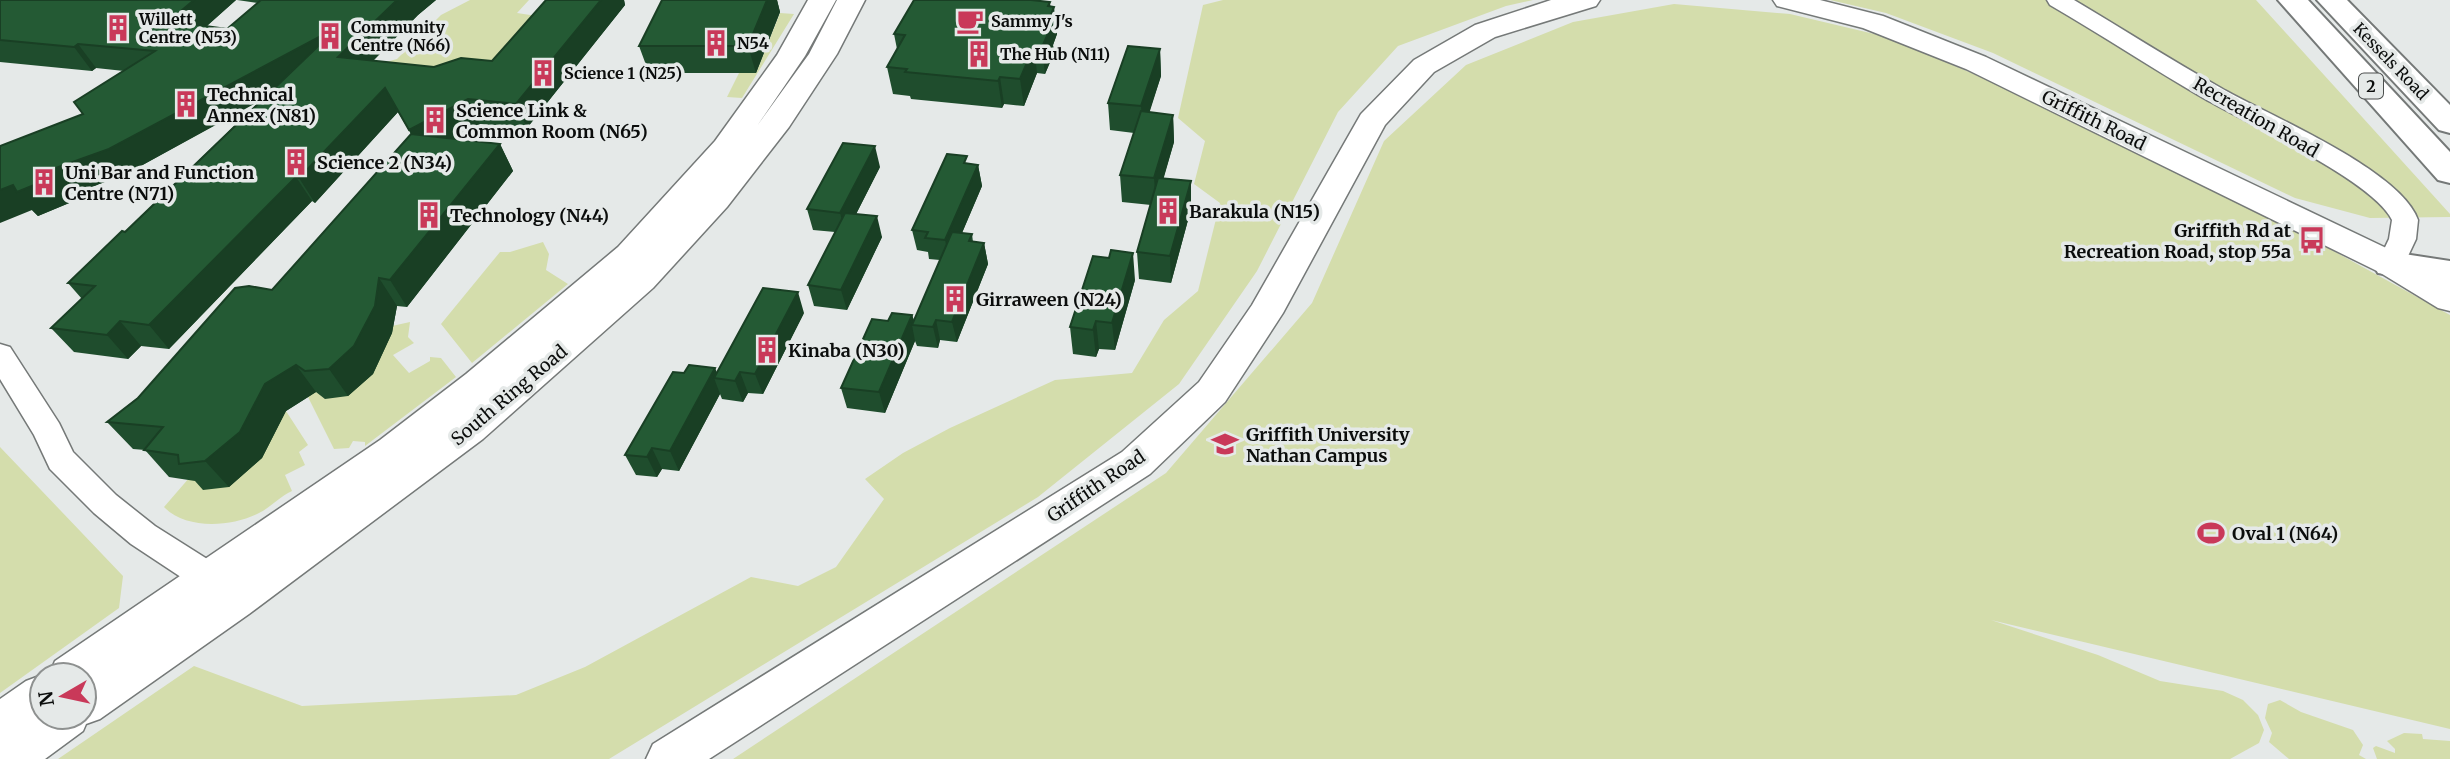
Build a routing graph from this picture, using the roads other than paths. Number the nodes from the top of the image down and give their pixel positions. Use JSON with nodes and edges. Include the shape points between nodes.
{"nodes":[{"id":1,"x":822,"y":0,"type":"edge"},
{"id":2,"x":851,"y":0,"type":"edge"},
{"id":3,"x":1586,"y":0,"type":"edge"},
{"id":4,"x":1787,"y":0,"type":"edge"},
{"id":5,"x":2058,"y":0,"type":"edge"},
{"id":6,"x":2292,"y":0,"type":"edge"},
{"id":7,"x":2332,"y":0,"type":"edge"},
{"id":8,"x":2450,"y":123,"type":"edge"},
{"id":9,"x":2450,"y":172,"type":"edge"},
{"id":10,"x":2391,"y":264,"type":"junction"},
{"id":11,"x":2450,"y":273,"type":"edge"},
{"id":12,"x":2450,"y":285,"type":"edge"},
{"id":13,"x":2450,"y":299,"type":"edge"},
{"id":14,"x":0,"y":355,"type":"edge"},
{"id":15,"x":211,"y":579,"type":"junction"},
{"id":16,"x":91,"y":661,"type":"edge"},
{"id":17,"x":98,"y":695,"type":"edge"},
{"id":18,"x":28,"y":705,"type":"edge"},
{"id":19,"x":0,"y":724,"type":"edge"},
{"id":20,"x":47,"y":731,"type":"edge"},
{"id":21,"x":8,"y":759,"type":"edge"},
{"id":22,"x":668,"y":759,"type":"edge"}],
"edges":[{"from":1,"to":15,"type":"street","name":"South Ring Road","via":[[791,56],[726,148],[631,255],[405,442]]},
{"from":2,"to":17,"type":"street","name":"South Ring Road","via":[[823,54],[766,136],[716,199],[641,280],[470,429]]},
{"from":3,"to":22,"type":"street","name":"Griffith Road","via":[[1485,31],[1424,66],[1372,121],[1265,313],[1212,392],[1136,463]]},
{"from":4,"to":10,"type":"street","name":"Griffith Road","via":[[1872,22],[1965,58]]},
{"from":5,"to":10,"type":"street","name":"Recreation Road","via":[[2388,197],[2403,214],[2406,227]]},
{"from":6,"to":9,"type":"highway","name":"Kessels Road","number":"2"},
{"from":7,"to":8,"type":"highway","name":"Kessels Road","number":"2"},
{"from":10,"to":11,"type":"highway"},
{"from":10,"to":12,"type":"street","name":"Griffith Road"},
{"from":10,"to":13,"type":"street","name":"Griffith Road"},
{"from":14,"to":15,"type":"street","via":[[61,460],[144,535]]},
{"from":15,"to":16,"type":"street","name":"South Ring Road"},
{"from":18,"to":19,"type":"street"},
{"from":20,"to":21,"type":"street"}]}
